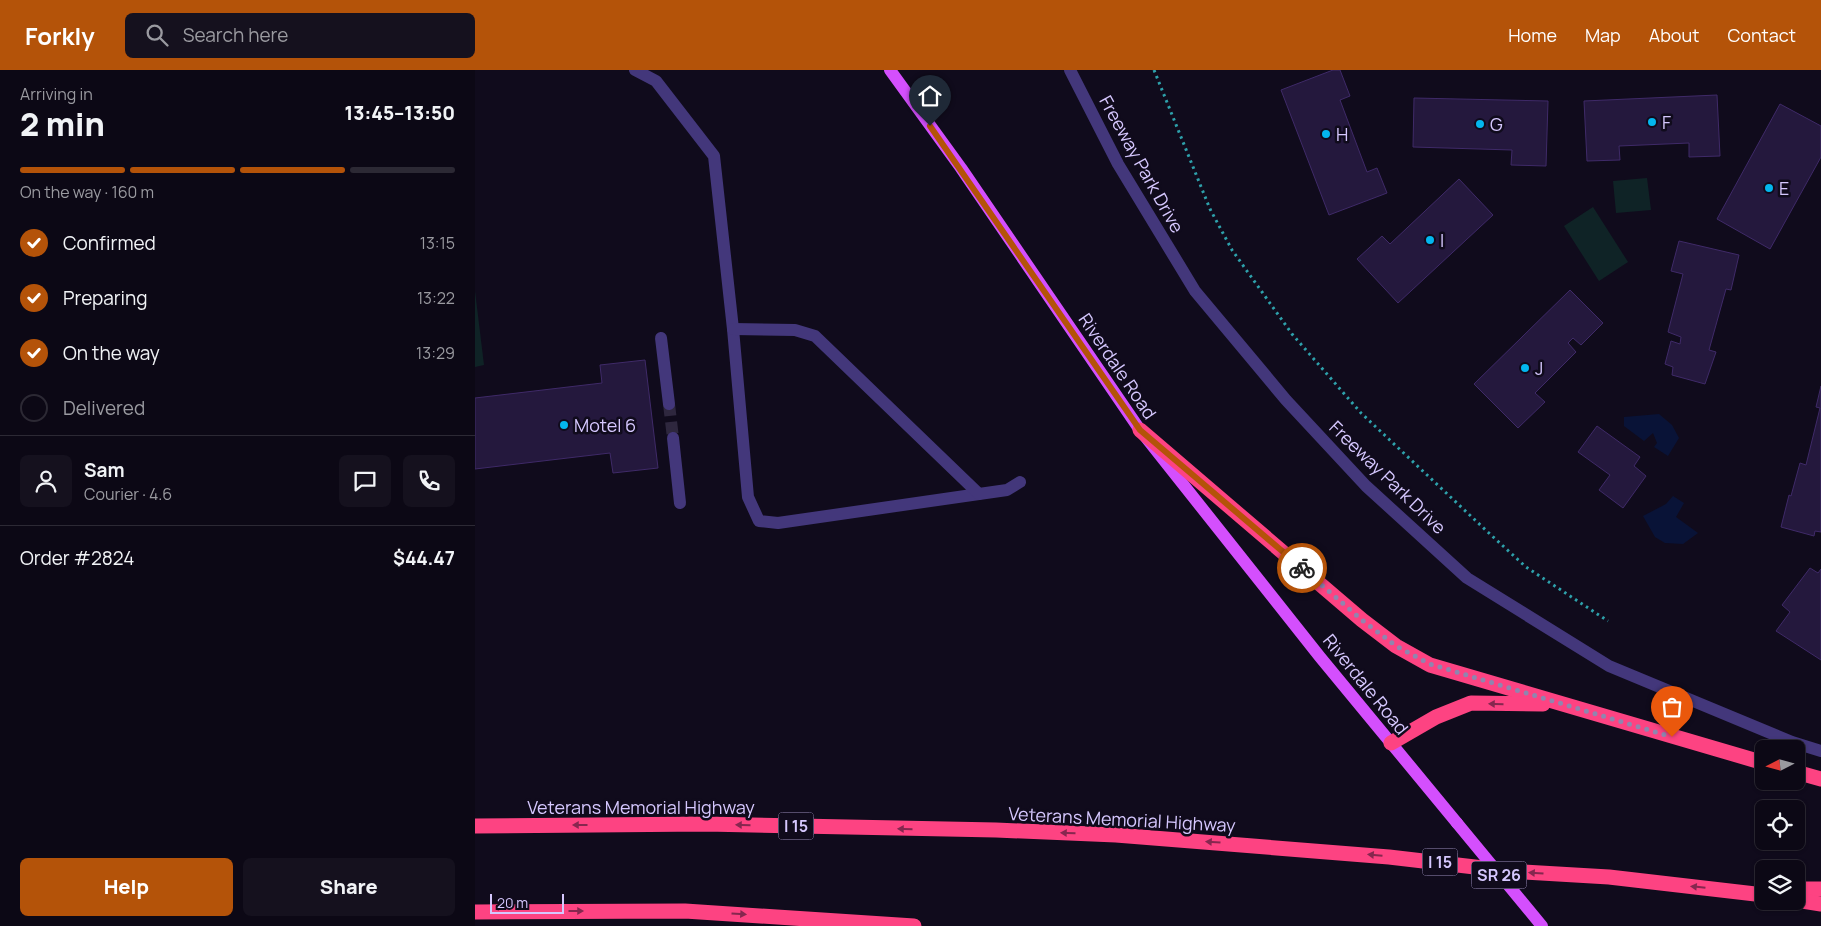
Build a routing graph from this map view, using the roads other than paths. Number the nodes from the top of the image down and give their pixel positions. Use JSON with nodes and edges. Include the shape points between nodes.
{"nodes":[{"id":1,"x":635,"y":70,"type":"edge"},
{"id":2,"x":890,"y":70,"type":"edge"},
{"id":3,"x":1070,"y":70,"type":"edge"},
{"id":4,"x":733,"y":329,"type":"junction"},
{"id":5,"x":661,"y":338,"type":"dead end"},
{"id":6,"x":669,"y":404,"type":"tunnel mouth"},
{"id":7,"x":1140,"y":430,"type":"junction"},
{"id":8,"x":673,"y":438,"type":"tunnel mouth"},
{"id":9,"x":1021,"y":482,"type":"dead end"},
{"id":10,"x":979,"y":494,"type":"junction"},
{"id":11,"x":680,"y":503,"type":"dead end"},
{"id":12,"x":1562,"y":704,"type":"junction"},
{"id":13,"x":1391,"y":742,"type":"junction"},
{"id":14,"x":1821,"y":751,"type":"edge"},
{"id":15,"x":1755,"y":760,"type":"edge"},
{"id":16,"x":1805,"y":775,"type":"edge"},
{"id":17,"x":1821,"y":779,"type":"edge"},
{"id":18,"x":475,"y":826,"type":"edge"},
{"id":19,"x":1821,"y":888,"type":"edge"},
{"id":20,"x":1805,"y":889,"type":"edge"},
{"id":21,"x":1732,"y":890,"type":"junction"},
{"id":22,"x":1755,"y":890,"type":"edge"},
{"id":23,"x":1755,"y":894,"type":"edge"},
{"id":24,"x":1805,"y":901,"type":"edge"},
{"id":25,"x":1821,"y":904,"type":"edge"},
{"id":26,"x":475,"y":912,"type":"edge"},
{"id":27,"x":914,"y":926,"type":"edge"},
{"id":28,"x":1542,"y":926,"type":"edge"}],
"edges":[{"from":1,"to":4,"type":"street","via":[[656,81],[714,156]]},
{"from":2,"to":7,"type":"main road","name":"Riverdale Road","number":"SR 26"},
{"from":3,"to":14,"type":"street","name":"Freeway Park Drive","via":[[1118,164],[1195,291],[1287,400],[1366,486],[1467,578],[1609,666]]},
{"from":4,"to":10,"type":"street","via":[[795,330],[815,336]]},
{"from":4,"to":10,"type":"street","via":[[748,497],[759,520],[777,523]]},
{"from":5,"to":6,"type":"street"},
{"from":7,"to":12,"type":"highway","via":[[1396,646],[1430,664]]},
{"from":7,"to":13,"type":"main road","name":"Riverdale Road","number":"SR 26"},
{"from":8,"to":11,"type":"street"},
{"from":9,"to":10,"type":"street","via":[[1007,490]]},
{"from":12,"to":13,"type":"highway","one_way":true,"via":[[1471,703]]},
{"from":12,"to":15,"type":"highway"},
{"from":13,"to":28,"type":"main road","name":"Riverdale Road","number":"SR 26","bridge":true},
{"from":16,"to":17,"type":"highway"},
{"from":21,"to":18,"type":"highway","name":"Veterans Memorial Highway","number":"I 15","one_way":true,"via":[[1609,877],[1509,871],[1389,856],[1117,835],[706,824]]},
{"from":19,"to":20,"type":"highway"},
{"from":21,"to":22,"type":"highway"},
{"from":21,"to":23,"type":"highway","name":"Veterans Memorial Highway","number":"I 15"},
{"from":24,"to":25,"type":"highway"},
{"from":26,"to":27,"type":"highway","one_way":true,"via":[[685,911]]}]}
